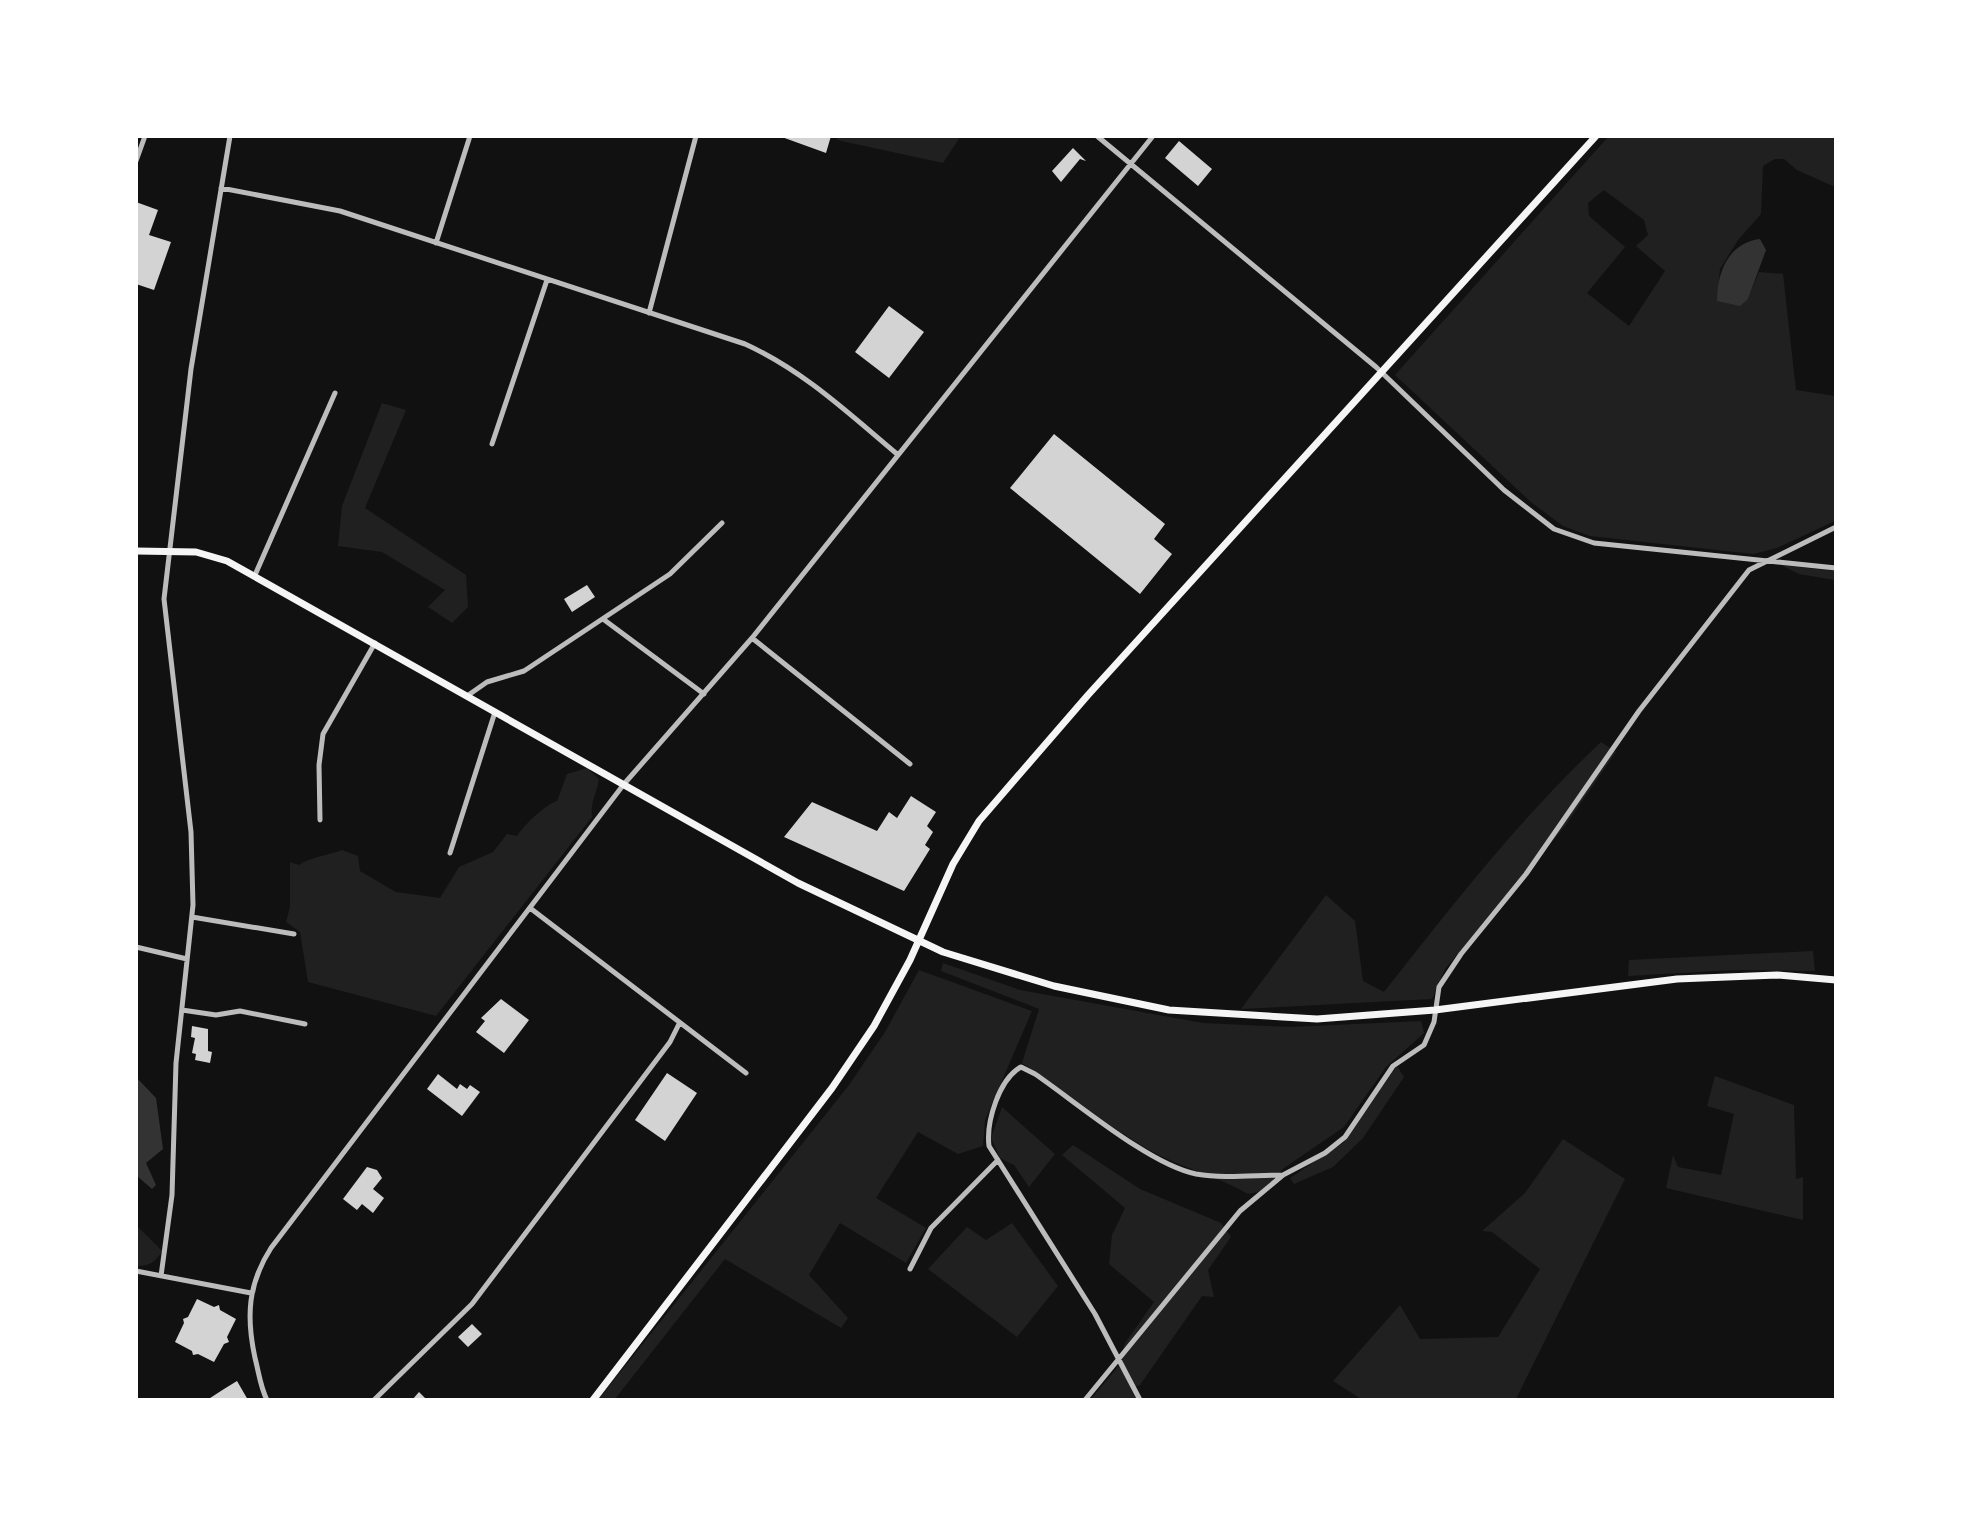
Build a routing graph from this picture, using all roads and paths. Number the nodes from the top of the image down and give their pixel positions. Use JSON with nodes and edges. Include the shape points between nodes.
{"nodes":[{"id":1,"x":145,"y":136,"type":"edge"},
{"id":2,"x":230,"y":136,"type":"edge"},
{"id":3,"x":470,"y":136,"type":"edge"},
{"id":4,"x":696,"y":136,"type":"edge"},
{"id":5,"x":1097,"y":136,"type":"edge"},
{"id":6,"x":1153,"y":136,"type":"edge"},
{"id":7,"x":1596,"y":136,"type":"edge"},
{"id":8,"x":136,"y":161,"type":"edge"},
{"id":9,"x":1130,"y":163,"type":"junction"},
{"id":10,"x":221,"y":188,"type":"junction"},
{"id":11,"x":436,"y":243,"type":"junction"},
{"id":12,"x":547,"y":280,"type":"junction"},
{"id":13,"x":649,"y":313,"type":"junction"},
{"id":14,"x":1382,"y":372,"type":"junction"},
{"id":15,"x":335,"y":393,"type":"dead end"},
{"id":16,"x":492,"y":444,"type":"dead end"},
{"id":17,"x":897,"y":454,"type":"junction"},
{"id":18,"x":722,"y":523,"type":"dead end"},
{"id":19,"x":1836,"y":527,"type":"edge"},
{"id":20,"x":170,"y":550,"type":"junction"},
{"id":21,"x":136,"y":551,"type":"edge"},
{"id":22,"x":1761,"y":562,"type":"junction"},
{"id":23,"x":1836,"y":568,"type":"edge"},
{"id":24,"x":256,"y":575,"type":"junction"},
{"id":25,"x":603,"y":619,"type":"junction"},
{"id":26,"x":752,"y":638,"type":"junction"},
{"id":27,"x":374,"y":643,"type":"junction"},
{"id":28,"x":704,"y":694,"type":"junction"},
{"id":29,"x":467,"y":696,"type":"junction"},
{"id":30,"x":495,"y":712,"type":"junction"},
{"id":31,"x":910,"y":764,"type":"dead end"},
{"id":32,"x":624,"y":784,"type":"junction"},
{"id":33,"x":320,"y":820,"type":"dead end"},
{"id":34,"x":450,"y":853,"type":"dead end"},
{"id":35,"x":530,"y":908,"type":"junction"},
{"id":36,"x":192,"y":917,"type":"junction"},
{"id":37,"x":294,"y":934,"type":"dead end"},
{"id":38,"x":918,"y":942,"type":"junction"},
{"id":39,"x":136,"y":947,"type":"edge"},
{"id":40,"x":187,"y":959,"type":"junction"},
{"id":41,"x":1836,"y":980,"type":"edge"},
{"id":42,"x":182,"y":1010,"type":"junction"},
{"id":43,"x":1435,"y":1010,"type":"junction"},
{"id":44,"x":305,"y":1024,"type":"dead end"},
{"id":45,"x":679,"y":1024,"type":"junction"},
{"id":46,"x":747,"y":1073,"type":"dead end"},
{"id":47,"x":998,"y":1160,"type":"junction"},
{"id":48,"x":1283,"y":1175,"type":"junction"},
{"id":49,"x":910,"y":1269,"type":"dead end"},
{"id":50,"x":136,"y":1271,"type":"edge"},
{"id":51,"x":161,"y":1276,"type":"junction"},
{"id":52,"x":251,"y":1293,"type":"junction"},
{"id":53,"x":1120,"y":1356,"type":"junction"},
{"id":54,"x":267,"y":1399,"type":"edge"},
{"id":55,"x":374,"y":1399,"type":"edge"},
{"id":56,"x":593,"y":1399,"type":"edge"},
{"id":57,"x":1085,"y":1399,"type":"edge"},
{"id":58,"x":1140,"y":1399,"type":"edge"}],
"edges":[{"from":1,"to":8,"type":"street"},
{"from":2,"to":10,"type":"street"},
{"from":3,"to":11,"type":"street"},
{"from":4,"to":13,"type":"street"},
{"from":5,"to":9,"type":"street"},
{"from":6,"to":9,"type":"street"},
{"from":7,"to":14,"type":"main road"},
{"from":9,"to":14,"type":"street"},
{"from":9,"to":17,"type":"street"},
{"from":10,"to":11,"type":"street","via":[[340,211]]},
{"from":10,"to":20,"type":"street","via":[[191,369]]},
{"from":11,"to":12,"type":"street"},
{"from":12,"to":13,"type":"street"},
{"from":12,"to":16,"type":"street"},
{"from":13,"to":17,"type":"street","via":[[780,360]]},
{"from":14,"to":22,"type":"street","via":[[1504,490],[1554,529],[1594,543]]},
{"from":14,"to":38,"type":"main road","via":[[998,797],[965,842]]},
{"from":15,"to":24,"type":"street"},
{"from":17,"to":26,"type":"street"},
{"from":18,"to":25,"type":"street","via":[[670,574]]},
{"from":19,"to":22,"type":"street"},
{"from":20,"to":21,"type":"main road"},
{"from":20,"to":24,"type":"main road","via":[[211,555]]},
{"from":20,"to":36,"type":"street","via":[[164,599],[191,832]]},
{"from":22,"to":23,"type":"street"},
{"from":22,"to":43,"type":"street","via":[[1749,570],[1639,711],[1526,874],[1461,954],[1439,988]]},
{"from":24,"to":27,"type":"main road"},
{"from":25,"to":28,"type":"street"},
{"from":25,"to":29,"type":"street","via":[[524,671],[487,682]]},
{"from":26,"to":28,"type":"street"},
{"from":26,"to":31,"type":"street"},
{"from":27,"to":29,"type":"main road"},
{"from":27,"to":33,"type":"street","via":[[323,734]]},
{"from":28,"to":32,"type":"street"},
{"from":29,"to":30,"type":"main road"},
{"from":30,"to":32,"type":"main road"},
{"from":30,"to":34,"type":"street"},
{"from":32,"to":35,"type":"street"},
{"from":32,"to":38,"type":"main road","via":[[798,883]]},
{"from":35,"to":45,"type":"street"},
{"from":35,"to":52,"type":"street","via":[[271,1248]]},
{"from":36,"to":37,"type":"street"},
{"from":36,"to":40,"type":"street"},
{"from":38,"to":43,"type":"main road","via":[[1043,983],[1169,1010],[1317,1019]]},
{"from":38,"to":56,"type":"main road","via":[[874,1026],[832,1088]]},
{"from":39,"to":40,"type":"street"},
{"from":40,"to":42,"type":"street"},
{"from":41,"to":43,"type":"main road","via":[[1777,975],[1677,979]]},
{"from":42,"to":44,"type":"street","via":[[216,1016],[240,1011]]},
{"from":42,"to":51,"type":"street","via":[[172,1195]]},
{"from":43,"to":48,"type":"street","via":[[1427,1041],[1394,1066],[1345,1137]]},
{"from":45,"to":46,"type":"street"},
{"from":45,"to":55,"type":"street","via":[[472,1304]]},
{"from":47,"to":48,"type":"street","via":[[987,1132],[1011,1072],[1021,1067],[1166,1162],[1194,1173],[1228,1177]]},
{"from":47,"to":49,"type":"street","via":[[931,1227]]},
{"from":47,"to":53,"type":"street"},
{"from":48,"to":53,"type":"street","via":[[1240,1211]]},
{"from":50,"to":51,"type":"street"},
{"from":51,"to":52,"type":"street"},
{"from":52,"to":54,"type":"street","via":[[251,1339],[260,1387]]},
{"from":53,"to":57,"type":"street"},
{"from":53,"to":58,"type":"street"}]}
